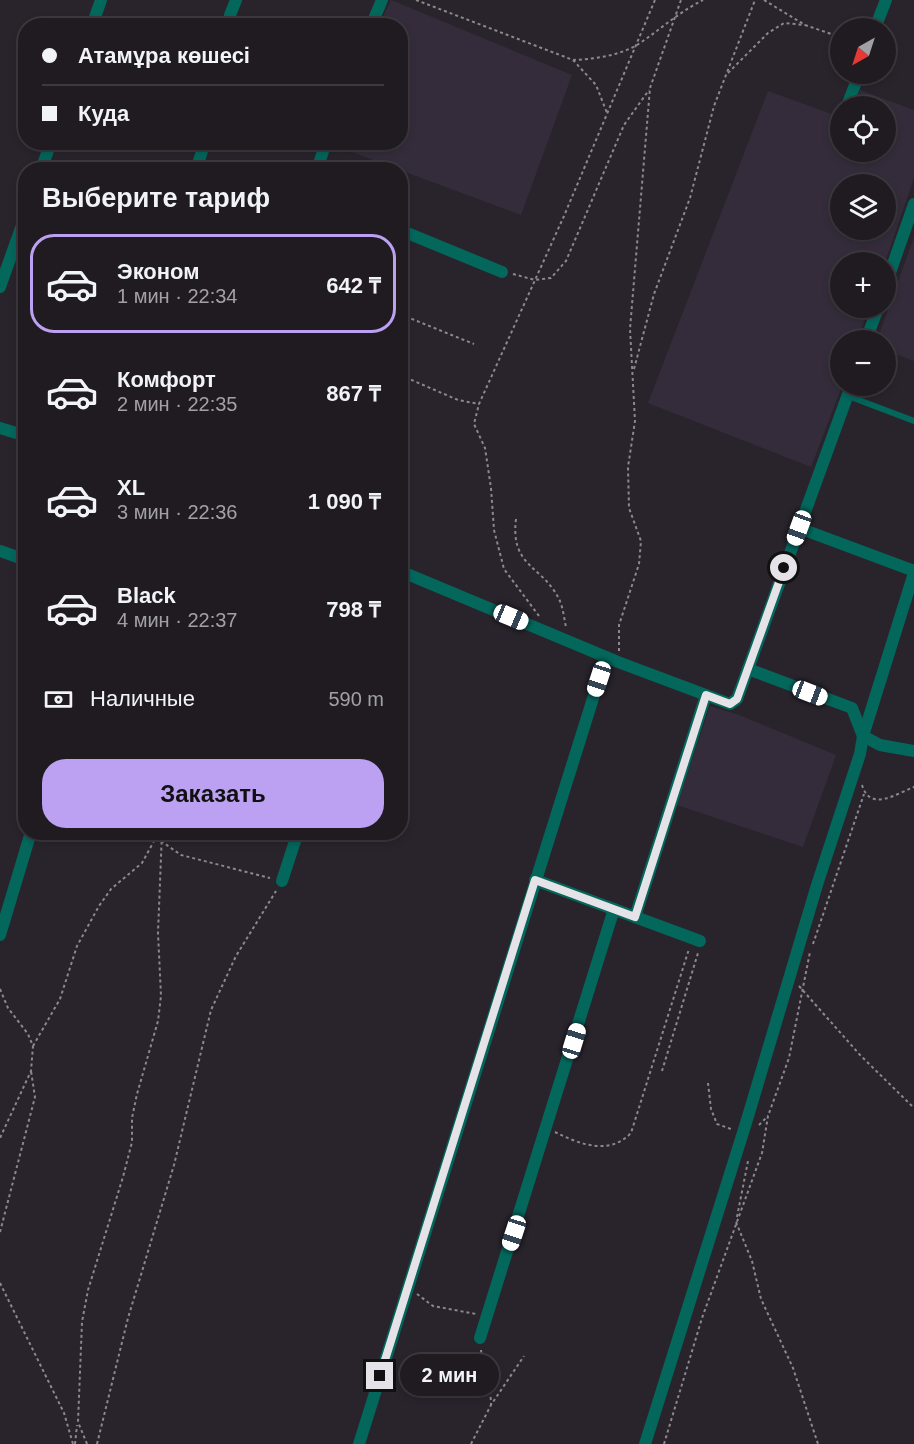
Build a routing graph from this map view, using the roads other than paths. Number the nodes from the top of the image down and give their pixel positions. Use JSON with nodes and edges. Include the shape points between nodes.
{"nodes":[{"id":1,"x":101,"y":0,"type":"edge"},
{"id":2,"x":236,"y":0,"type":"edge"},
{"id":3,"x":382,"y":0,"type":"edge"},
{"id":4,"x":886,"y":0,"type":"edge"},
{"id":5,"x":95,"y":18,"type":"edge"},
{"id":6,"x":231,"y":18,"type":"edge"},
{"id":7,"x":374,"y":18,"type":"edge"},
{"id":8,"x":879,"y":18,"type":"edge"},
{"id":9,"x":914,"y":204,"type":"edge"},
{"id":10,"x":408,"y":233,"type":"edge"},
{"id":11,"x":18,"y":236,"type":"edge"},
{"id":12,"x":896,"y":256,"type":"edge"},
{"id":13,"x":502,"y":272,"type":"road end"},
{"id":14,"x":0,"y":287,"type":"edge"},
{"id":15,"x":847,"y":396,"type":"edge"},
{"id":16,"x":860,"y":396,"type":"edge"},
{"id":17,"x":914,"y":421,"type":"edge"},
{"id":18,"x":0,"y":428,"type":"edge"},
{"id":19,"x":18,"y":434,"type":"edge"},
{"id":20,"x":799,"y":528,"type":"junction"},
{"id":21,"x":0,"y":551,"type":"edge"},
{"id":22,"x":18,"y":557,"type":"edge"},
{"id":23,"x":914,"y":572,"type":"edge"},
{"id":24,"x":408,"y":574,"type":"edge"},
{"id":25,"x":606,"y":657,"type":"junction"},
{"id":26,"x":748,"y":669,"type":"junction"},
{"id":27,"x":706,"y":695,"type":"junction"},
{"id":28,"x":862,"y":736,"type":"junction"},
{"id":29,"x":914,"y":751,"type":"edge"},
{"id":30,"x":29,"y":840,"type":"edge"},
{"id":31,"x":295,"y":840,"type":"edge"},
{"id":32,"x":535,"y":880,"type":"junction"},
{"id":33,"x":282,"y":881,"type":"road end"},
{"id":34,"x":614,"y":909,"type":"junction"},
{"id":35,"x":635,"y":917,"type":"junction"},
{"id":36,"x":0,"y":935,"type":"edge"},
{"id":37,"x":695,"y":939,"type":"road end"},
{"id":38,"x":480,"y":1338,"type":"road end"},
{"id":39,"x":359,"y":1444,"type":"edge"},
{"id":40,"x":645,"y":1444,"type":"edge"}],
"edges":[{"from":1,"to":5,"type":"street"},
{"from":2,"to":6,"type":"street"},
{"from":3,"to":7,"type":"street"},
{"from":4,"to":8,"type":"street"},
{"from":9,"to":12,"type":"street"},
{"from":10,"to":13,"type":"street"},
{"from":11,"to":14,"type":"street"},
{"from":15,"to":20,"type":"street"},
{"from":16,"to":17,"type":"lane"},
{"from":18,"to":19,"type":"street"},
{"from":20,"to":23,"type":"street"},
{"from":20,"to":26,"type":"street"},
{"from":21,"to":22,"type":"street"},
{"from":23,"to":28,"type":"street"},
{"from":24,"to":25,"type":"street"},
{"from":25,"to":27,"type":"street"},
{"from":25,"to":32,"type":"street"},
{"from":26,"to":27,"type":"street","via":[[737,699],[730,704]]},
{"from":26,"to":28,"type":"street","via":[[852,708]]},
{"from":27,"to":35,"type":"street"},
{"from":28,"to":29,"type":"street","via":[[880,746]]},
{"from":28,"to":40,"type":"street","via":[[860,754]]},
{"from":30,"to":36,"type":"street"},
{"from":31,"to":33,"type":"street"},
{"from":32,"to":34,"type":"street"},
{"from":32,"to":39,"type":"street"},
{"from":34,"to":35,"type":"street"},
{"from":34,"to":38,"type":"street"},
{"from":35,"to":37,"type":"street"}]}
